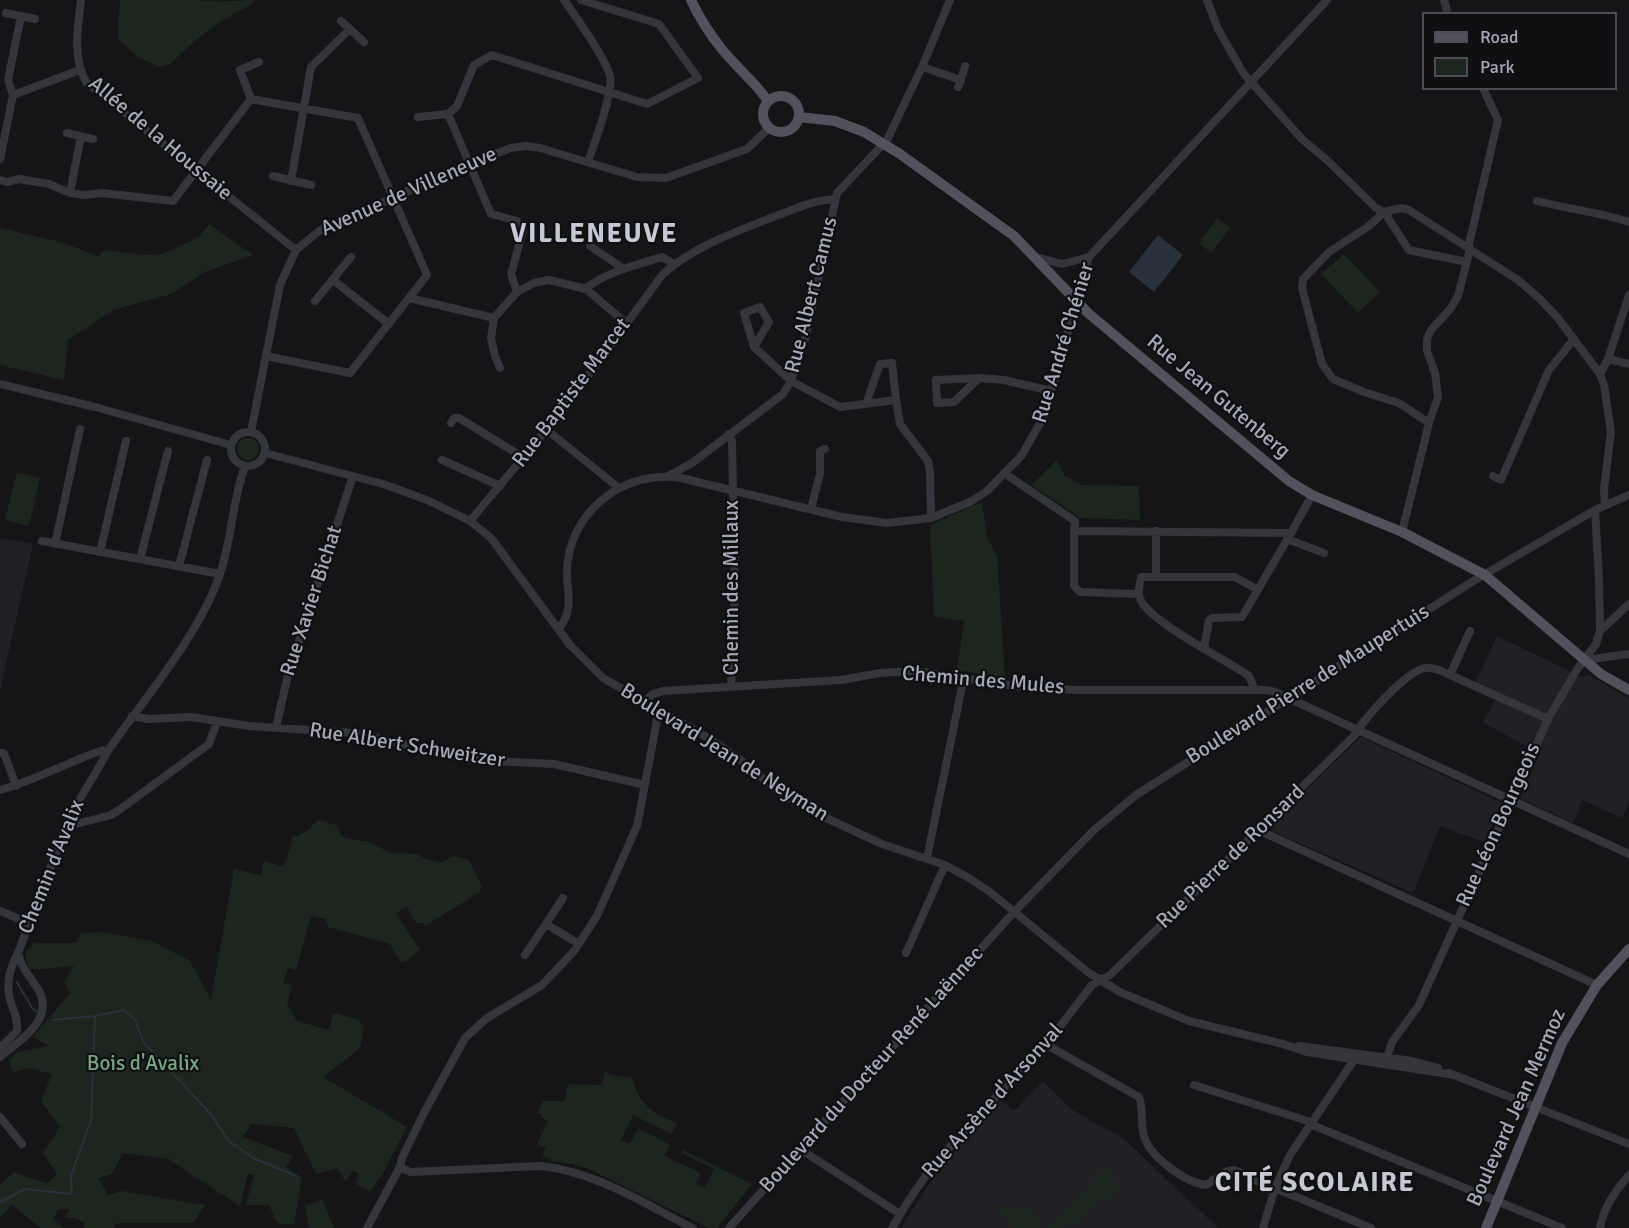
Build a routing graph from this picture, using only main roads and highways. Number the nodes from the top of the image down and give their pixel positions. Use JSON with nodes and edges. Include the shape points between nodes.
{"nodes":[{"id":1,"x":691,"y":0,"type":"edge"},
{"id":2,"x":768,"y":101,"type":"junction"},
{"id":3,"x":799,"y":117,"type":"junction"},
{"id":4,"x":1629,"y":690,"type":"edge"},
{"id":5,"x":1629,"y":948,"type":"edge"},
{"id":6,"x":1486,"y":1228,"type":"edge"}],
"edges":[{"from":1,"to":2,"type":"main road","via":[[722,50]]},
{"from":2,"to":3,"type":"main road","via":[[779,96],[790,99],[798,107]]},
{"from":2,"to":3,"type":"main road","via":[[764,119],[776,132],[788,131]]},
{"from":3,"to":4,"type":"main road","name":"Rue Jean Gutenberg","via":[[843,124],[884,144],[1014,236],[1088,313],[1288,481],[1402,532],[1485,575],[1601,674]]},
{"from":5,"to":6,"type":"main road","name":"Boulevard Jean Mermoz","via":[[1597,985],[1562,1043]]}]}
